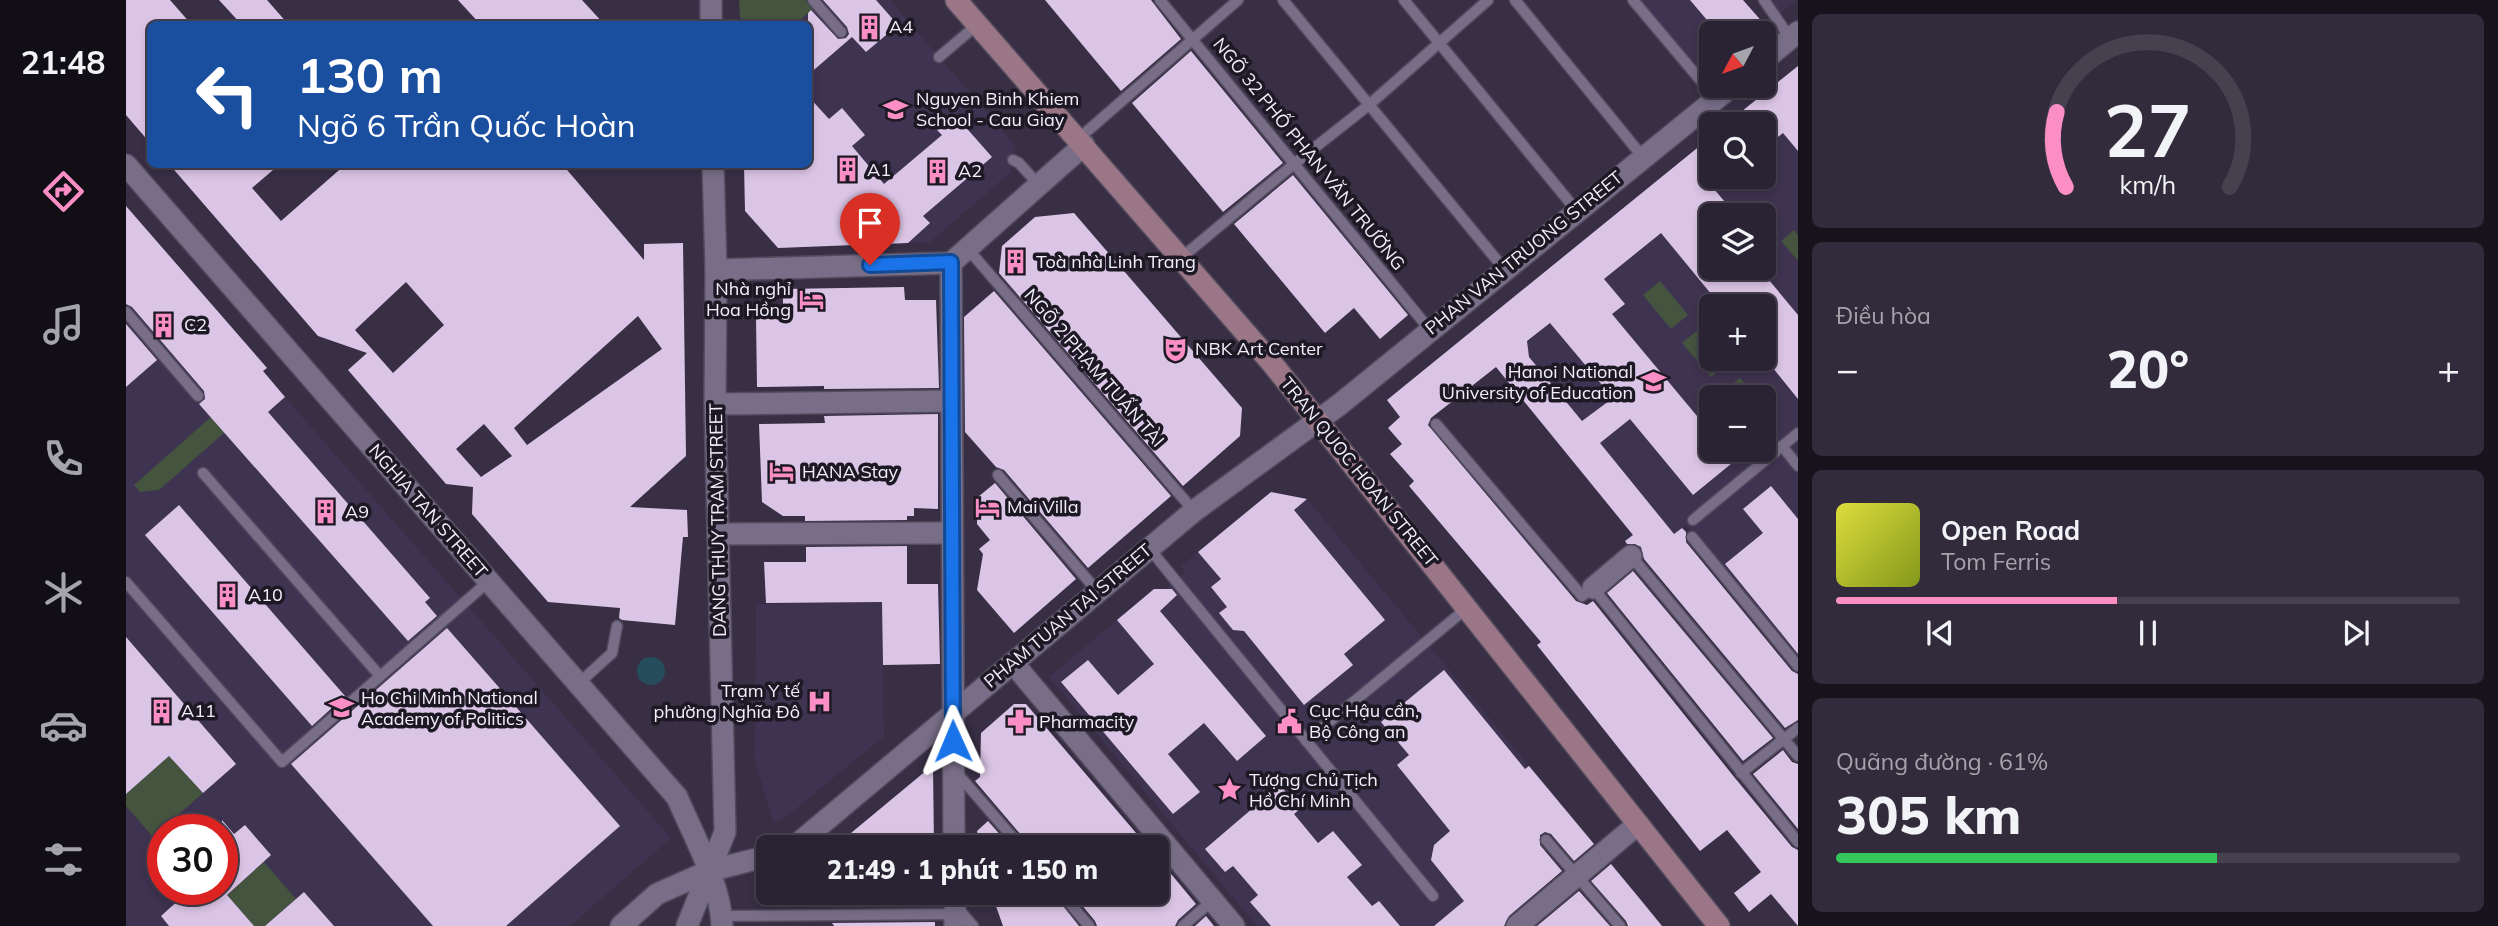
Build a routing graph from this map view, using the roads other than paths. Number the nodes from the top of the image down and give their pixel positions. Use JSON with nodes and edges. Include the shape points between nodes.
{"nodes":[{"id":1,"x":711,"y":0,"type":"edge"},
{"id":2,"x":813,"y":0,"type":"edge"},
{"id":3,"x":956,"y":0,"type":"edge"},
{"id":4,"x":1160,"y":0,"type":"edge"},
{"id":5,"x":1238,"y":0,"type":"edge"},
{"id":6,"x":1283,"y":0,"type":"edge"},
{"id":7,"x":1404,"y":0,"type":"edge"},
{"id":8,"x":1488,"y":0,"type":"edge"},
{"id":9,"x":1515,"y":0,"type":"edge"},
{"id":10,"x":1633,"y":0,"type":"edge"},
{"id":11,"x":1763,"y":0,"type":"edge"},
{"id":12,"x":711,"y":21,"type":"edge"},
{"id":13,"x":978,"y":24,"type":"junction"},
{"id":14,"x":841,"y":32,"type":"dead end"},
{"id":15,"x":1794,"y":35,"type":"edge"},
{"id":16,"x":1193,"y":39,"type":"junction"},
{"id":17,"x":1438,"y":42,"type":"junction"},
{"id":18,"x":1776,"y":50,"type":"edge"},
{"id":19,"x":939,"y":57,"type":"dead end"},
{"id":20,"x":1717,"y":98,"type":"edge"},
{"id":21,"x":1712,"y":102,"type":"junction"},
{"id":22,"x":1370,"y":104,"type":"junction"},
{"id":23,"x":1081,"y":142,"type":"junction"},
{"id":24,"x":1642,"y":156,"type":"junction"},
{"id":25,"x":1013,"y":160,"type":"dead end"},
{"id":26,"x":1294,"y":164,"type":"junction"},
{"id":27,"x":126,"y":165,"type":"edge"},
{"id":28,"x":713,"y":168,"type":"edge"},
{"id":29,"x":1039,"y":185,"type":"junction"},
{"id":30,"x":1576,"y":210,"type":"junction"},
{"id":31,"x":967,"y":248,"type":"junction"},
{"id":32,"x":1181,"y":258,"type":"junction"},
{"id":33,"x":951,"y":262,"type":"junction"},
{"id":34,"x":716,"y":270,"type":"junction"},
{"id":35,"x":1504,"y":270,"type":"junction"},
{"id":36,"x":126,"y":312,"type":"edge"},
{"id":37,"x":1430,"y":330,"type":"junction"},
{"id":38,"x":198,"y":396,"type":"dead end"},
{"id":39,"x":951,"y":401,"type":"junction"},
{"id":40,"x":715,"y":404,"type":"junction"},
{"id":41,"x":1316,"y":420,"type":"junction"},
{"id":42,"x":1436,"y":424,"type":"dead end"},
{"id":43,"x":1798,"y":433,"type":"edge"},
{"id":44,"x":1782,"y":446,"type":"junction"},
{"id":45,"x":1798,"y":466,"type":"edge"},
{"id":46,"x":203,"y":473,"type":"dead end"},
{"id":47,"x":998,"y":475,"type":"dead end"},
{"id":48,"x":1194,"y":511,"type":"junction"},
{"id":49,"x":1693,"y":520,"type":"dead end"},
{"id":50,"x":952,"y":533,"type":"junction"},
{"id":51,"x":718,"y":534,"type":"junction"},
{"id":52,"x":1692,"y":537,"type":"dead end"},
{"id":53,"x":1149,"y":548,"type":"junction"},
{"id":54,"x":1631,"y":556,"type":"joint"},
{"id":55,"x":489,"y":580,"type":"junction"},
{"id":56,"x":126,"y":582,"type":"edge"},
{"id":57,"x":1592,"y":588,"type":"junction"},
{"id":58,"x":1098,"y":592,"type":"junction"},
{"id":59,"x":1467,"y":608,"type":"junction"},
{"id":60,"x":617,"y":626,"type":"dead end"},
{"id":61,"x":1013,"y":663,"type":"junction"},
{"id":62,"x":1798,"y":666,"type":"edge"},
{"id":63,"x":380,"y":676,"type":"junction"},
{"id":64,"x":578,"y":684,"type":"junction"},
{"id":65,"x":952,"y":714,"type":"junction"},
{"id":66,"x":1798,"y":728,"type":"edge"},
{"id":67,"x":1784,"y":739,"type":"junction"},
{"id":68,"x":1306,"y":741,"type":"junction"},
{"id":69,"x":1798,"y":756,"type":"edge"},
{"id":70,"x":953,"y":769,"type":"junction"},
{"id":71,"x":1741,"y":773,"type":"junction"},
{"id":72,"x":1638,"y":824,"type":"junction"},
{"id":73,"x":808,"y":835,"type":"edge"},
{"id":74,"x":954,"y":835,"type":"edge"},
{"id":75,"x":1011,"y":835,"type":"edge"},
{"id":76,"x":1546,"y":840,"type":"dead end"},
{"id":77,"x":1798,"y":842,"type":"edge"},
{"id":78,"x":756,"y":859,"type":"edge"},
{"id":79,"x":709,"y":871,"type":"junction"},
{"id":80,"x":1577,"y":876,"type":"junction"},
{"id":81,"x":1433,"y":896,"type":"dead end"},
{"id":82,"x":1213,"y":900,"type":"junction"},
{"id":83,"x":1071,"y":905,"type":"edge"},
{"id":84,"x":955,"y":909,"type":"edge"},
{"id":85,"x":722,"y":921,"type":"edge"},
{"id":86,"x":621,"y":926,"type":"edge"},
{"id":87,"x":687,"y":926,"type":"edge"},
{"id":88,"x":973,"y":926,"type":"edge"},
{"id":89,"x":1090,"y":926,"type":"edge"},
{"id":90,"x":1183,"y":926,"type":"edge"},
{"id":91,"x":1234,"y":926,"type":"edge"},
{"id":92,"x":1517,"y":926,"type":"edge"},
{"id":93,"x":1620,"y":926,"type":"edge"},
{"id":94,"x":1719,"y":926,"type":"edge"}],
"edges":[{"from":1,"to":12,"type":"street"},
{"from":2,"to":14,"type":"lane"},
{"from":3,"to":13,"type":"street","name":"TRAN QUOC HOAN STREET"},
{"from":4,"to":16,"type":"lane","name":"NGÕ 32 PHỐ PHAN VĂN TRƯỜNG"},
{"from":5,"to":16,"type":"lane"},
{"from":6,"to":22,"type":"lane"},
{"from":7,"to":17,"type":"lane"},
{"from":8,"to":17,"type":"lane"},
{"from":9,"to":24,"type":"lane"},
{"from":10,"to":21,"type":"lane","via":[[1702,82]]},
{"from":11,"to":15,"type":"lane"},
{"from":13,"to":19,"type":"lane"},
{"from":13,"to":23,"type":"street","name":"TRAN QUOC HOAN STREET"},
{"from":15,"to":18,"type":"street"},
{"from":16,"to":23,"type":"lane"},
{"from":16,"to":26,"type":"lane","name":"NGÕ 32 PHỐ PHAN VĂN TRƯỜNG"},
{"from":17,"to":22,"type":"lane"},
{"from":17,"to":30,"type":"lane"},
{"from":20,"to":21,"type":"street","name":"PHAN VAN TRUONG STREET"},
{"from":21,"to":24,"type":"street","name":"PHAN VAN TRUONG STREET"},
{"from":22,"to":26,"type":"lane"},
{"from":22,"to":35,"type":"lane"},
{"from":23,"to":29,"type":"street"},
{"from":23,"to":32,"type":"street","name":"TRAN QUOC HOAN STREET"},
{"from":24,"to":30,"type":"street","name":"PHAN VAN TRUONG STREET"},
{"from":25,"to":29,"type":"lane"},
{"from":26,"to":32,"type":"lane"},
{"from":26,"to":37,"type":"lane","name":"NGÕ 32 PHỐ PHAN VĂN TRƯỜNG"},
{"from":27,"to":55,"type":"street","name":"NGHIA TAN STREET"},
{"from":28,"to":34,"type":"street","name":"DANG THUY TRAM STREET"},
{"from":29,"to":31,"type":"street"},
{"from":30,"to":35,"type":"street","name":"PHAN VAN TRUONG STREET"},
{"from":31,"to":33,"type":"street"},
{"from":31,"to":48,"type":"lane","name":"NGÕ 2 PHẠM TUẤN TÀI"},
{"from":32,"to":41,"type":"street","name":"TRAN QUOC HOAN STREET"},
{"from":33,"to":34,"type":"street","via":[[869,255]]},
{"from":33,"to":39,"type":"street"},
{"from":34,"to":40,"type":"street","name":"DANG THUY TRAM STREET"},
{"from":35,"to":37,"type":"street","name":"PHAN VAN TRUONG STREET"},
{"from":36,"to":38,"type":"lane"},
{"from":37,"to":41,"type":"street","name":"PHAN VAN TRUONG STREET"},
{"from":39,"to":40,"type":"street"},
{"from":39,"to":50,"type":"street"},
{"from":40,"to":51,"type":"street","name":"DANG THUY TRAM STREET"},
{"from":41,"to":48,"type":"street","name":"PHAM TUAN TAI STREET"},
{"from":41,"to":59,"type":"street","name":"TRAN QUOC HOAN STREET"},
{"from":42,"to":57,"type":"lane","via":[[1582,596]]},
{"from":43,"to":44,"type":"lane"},
{"from":44,"to":45,"type":"lane"},
{"from":44,"to":49,"type":"lane"},
{"from":46,"to":63,"type":"lane"},
{"from":47,"to":58,"type":"lane"},
{"from":48,"to":53,"type":"street","name":"PHAM TUAN TAI STREET"},
{"from":50,"to":51,"type":"street"},
{"from":50,"to":65,"type":"street"},
{"from":51,"to":79,"type":"street","name":"DANG THUY TRAM STREET","via":[[725,832]]},
{"from":52,"to":62,"type":"lane"},
{"from":53,"to":58,"type":"street","name":"PHAM TUAN TAI STREET"},
{"from":53,"to":68,"type":"lane"},
{"from":54,"to":57,"type":"street"},
{"from":54,"to":67,"type":"lane"},
{"from":55,"to":63,"type":"lane"},
{"from":55,"to":64,"type":"street","name":"NGHIA TAN STREET"},
{"from":56,"to":63,"type":"lane","via":[[282,762]]},
{"from":57,"to":71,"type":"lane"},
{"from":58,"to":61,"type":"street","name":"PHAM TUAN TAI STREET"},
{"from":59,"to":68,"type":"lane"},
{"from":59,"to":72,"type":"street","name":"TRAN QUOC HOAN STREET"},
{"from":60,"to":64,"type":"lane","via":[[612,653]]},
{"from":61,"to":65,"type":"street","name":"PHAM TUAN TAI STREET"},
{"from":61,"to":82,"type":"street"},
{"from":64,"to":79,"type":"street","name":"NGHIA TAN STREET","via":[[677,797]]},
{"from":65,"to":70,"type":"street"},
{"from":65,"to":73,"type":"street","name":"PHAM TUAN TAI STREET"},
{"from":66,"to":67,"type":"lane"},
{"from":67,"to":69,"type":"lane"},
{"from":67,"to":71,"type":"lane"},
{"from":68,"to":81,"type":"lane"},
{"from":70,"to":74,"type":"street"},
{"from":70,"to":75,"type":"lane"},
{"from":71,"to":77,"type":"lane"},
{"from":72,"to":80,"type":"street"},
{"from":72,"to":94,"type":"street","name":"TRAN QUOC HOAN STREET"},
{"from":76,"to":80,"type":"lane"},
{"from":78,"to":79,"type":"street"},
{"from":79,"to":85,"type":"street"},
{"from":79,"to":86,"type":"street","via":[[657,894]]},
{"from":79,"to":87,"type":"street","name":"DANG THUY TRAM STREET"},
{"from":80,"to":92,"type":"street"},
{"from":80,"to":93,"type":"lane"},
{"from":82,"to":90,"type":"lane"},
{"from":82,"to":91,"type":"street"},
{"from":83,"to":89,"type":"lane"},
{"from":84,"to":85,"type":"lane"},
{"from":84,"to":88,"type":"lane"}]}
